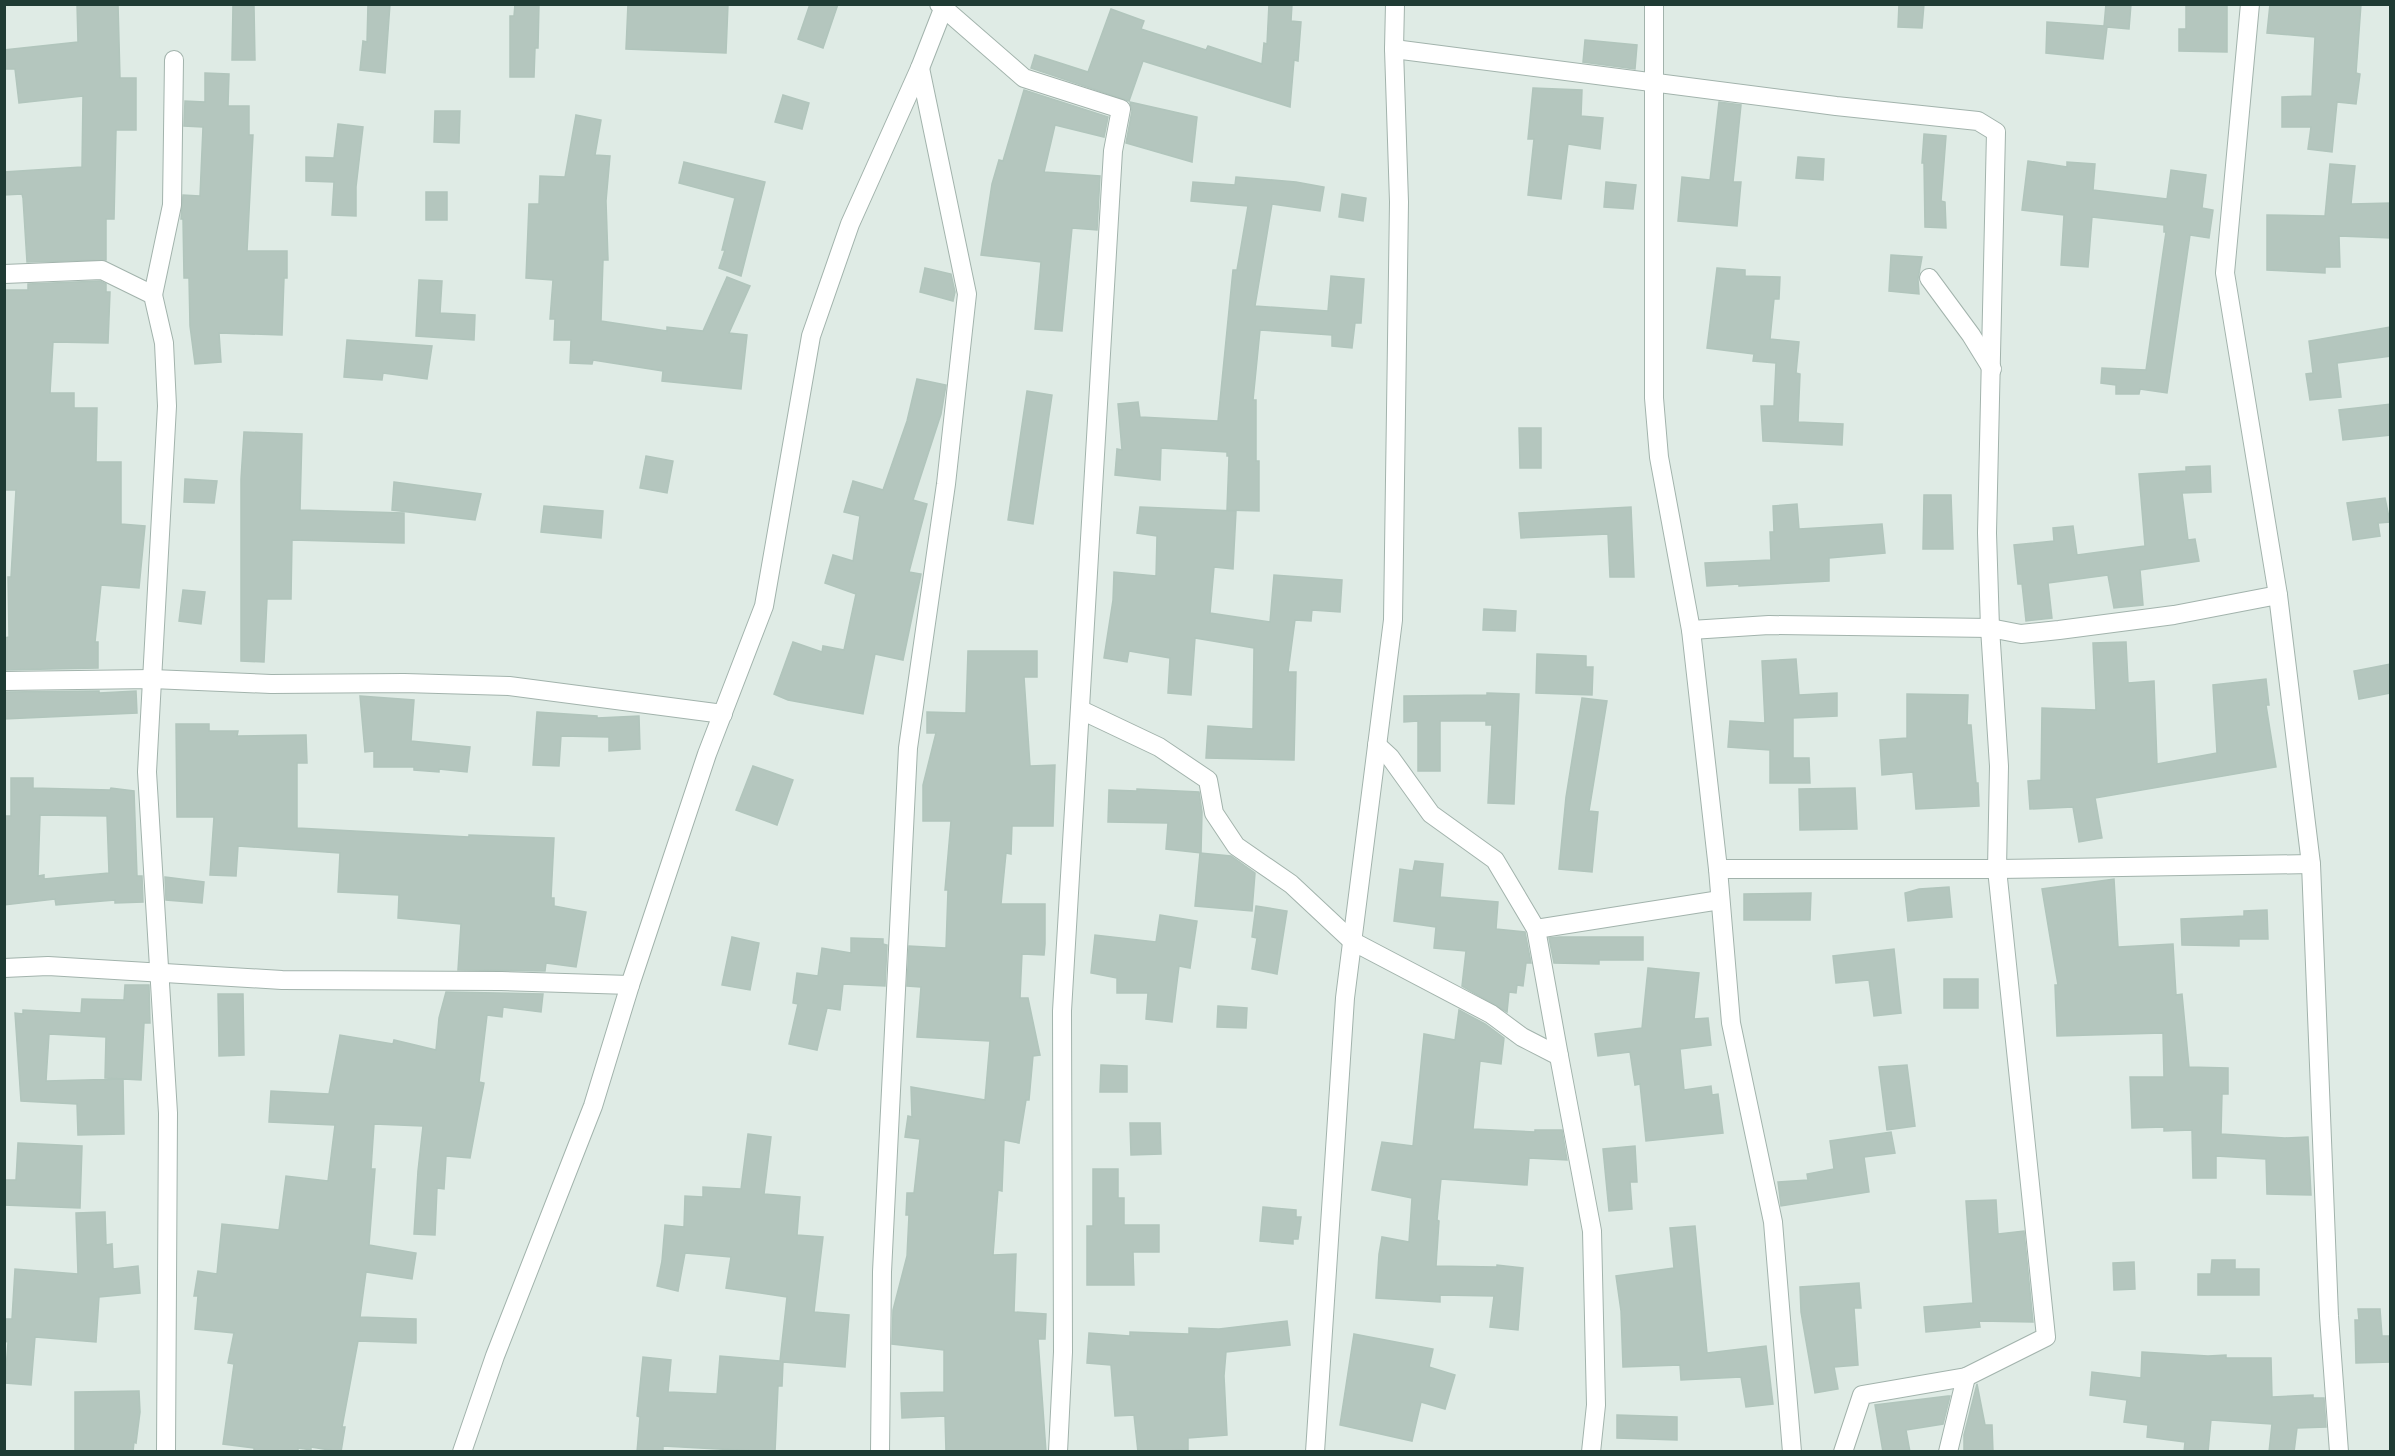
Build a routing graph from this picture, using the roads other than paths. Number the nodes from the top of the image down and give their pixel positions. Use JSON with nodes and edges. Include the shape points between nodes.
{"nodes":[{"id":1,"x":1395,"y":4,"type":"edge"},
{"id":2,"x":1654,"y":4,"type":"edge"},
{"id":3,"x":2250,"y":4,"type":"edge"},
{"id":4,"x":942,"y":6,"type":"edge"},
{"id":5,"x":1394,"y":49,"type":"junction"},
{"id":6,"x":174,"y":60,"type":"dead end"},
{"id":7,"x":920,"y":68,"type":"junction"},
{"id":8,"x":1652,"y":82,"type":"junction"},
{"id":9,"x":4,"y":274,"type":"edge"},
{"id":10,"x":1929,"y":278,"type":"dead end"},
{"id":11,"x":153,"y":296,"type":"junction"},
{"id":12,"x":1992,"y":369,"type":"junction"},
{"id":13,"x":2278,"y":595,"type":"junction"},
{"id":14,"x":1990,"y":628,"type":"junction"},
{"id":15,"x":1691,"y":630,"type":"junction"},
{"id":16,"x":152,"y":679,"type":"junction"},
{"id":17,"x":4,"y":681,"type":"edge"},
{"id":18,"x":1082,"y":710,"type":"junction"},
{"id":19,"x":723,"y":714,"type":"junction"},
{"id":20,"x":1377,"y":745,"type":"junction"},
{"id":21,"x":2311,"y":864,"type":"junction"},
{"id":22,"x":1718,"y":869,"type":"junction"},
{"id":23,"x":1997,"y":869,"type":"junction"},
{"id":24,"x":1720,"y":900,"type":"junction"},
{"id":25,"x":1536,"y":929,"type":"junction"},
{"id":26,"x":1352,"y":941,"type":"junction"},
{"id":27,"x":4,"y":968,"type":"edge"},
{"id":28,"x":159,"y":972,"type":"junction"},
{"id":29,"x":630,"y":985,"type":"junction"},
{"id":30,"x":1558,"y":1056,"type":"junction"},
{"id":31,"x":1966,"y":1377,"type":"junction"},
{"id":32,"x":166,"y":1452,"type":"edge"},
{"id":33,"x":462,"y":1452,"type":"edge"},
{"id":34,"x":880,"y":1452,"type":"edge"},
{"id":35,"x":1058,"y":1452,"type":"edge"},
{"id":36,"x":1315,"y":1452,"type":"edge"},
{"id":37,"x":1592,"y":1452,"type":"edge"},
{"id":38,"x":1792,"y":1452,"type":"edge"},
{"id":39,"x":1843,"y":1452,"type":"edge"},
{"id":40,"x":1948,"y":1452,"type":"edge"},
{"id":41,"x":2339,"y":1452,"type":"edge"}],
"edges":[{"from":1,"to":5,"type":"street"},
{"from":2,"to":8,"type":"street"},
{"from":3,"to":13,"type":"street","via":[[2225,273]]},
{"from":4,"to":7,"type":"street"},
{"from":4,"to":18,"type":"street","via":[[1024,78],[1121,109],[1113,151]]},
{"from":5,"to":8,"type":"street"},
{"from":5,"to":20,"type":"street","via":[[1399,202],[1393,620]]},
{"from":6,"to":11,"type":"street","via":[[172,205]]},
{"from":7,"to":19,"type":"street","via":[[849,224],[811,336],[764,606]]},
{"from":7,"to":34,"type":"street","via":[[967,294],[946,484],[908,748],[882,1272]]},
{"from":8,"to":12,"type":"street","via":[[1987,124],[1996,132]]},
{"from":8,"to":15,"type":"street","via":[[1654,398],[1659,457]]},
{"from":9,"to":11,"type":"street","via":[[102,270]]},
{"from":10,"to":12,"type":"street"},
{"from":11,"to":16,"type":"street","via":[[164,343],[167,406]]},
{"from":12,"to":14,"type":"street","via":[[1987,533]]},
{"from":13,"to":14,"type":"street","via":[[2174,615],[2059,630],[2021,634]]},
{"from":13,"to":21,"type":"street"},
{"from":14,"to":15,"type":"street","via":[[1769,625]]},
{"from":14,"to":23,"type":"street","via":[[1999,766]]},
{"from":15,"to":22,"type":"street"},
{"from":16,"to":17,"type":"street"},
{"from":16,"to":19,"type":"street","via":[[509,686]]},
{"from":16,"to":28,"type":"street","via":[[147,772]]},
{"from":18,"to":26,"type":"street","via":[[1158,747],[1208,780],[1214,813],[1236,846],[1291,885]]},
{"from":18,"to":35,"type":"street","via":[[1062,1011],[1063,1352]]},
{"from":19,"to":29,"type":"street"},
{"from":20,"to":25,"type":"street","via":[[1431,814],[1495,860]]},
{"from":20,"to":26,"type":"street"},
{"from":21,"to":23,"type":"street"},
{"from":21,"to":41,"type":"street","via":[[2329,1316]]},
{"from":22,"to":23,"type":"street"},
{"from":22,"to":24,"type":"street"},
{"from":23,"to":31,"type":"street","via":[[2046,1337]]},
{"from":24,"to":25,"type":"street"},
{"from":24,"to":38,"type":"street","via":[[1731,1023],[1773,1222]]},
{"from":25,"to":30,"type":"street"},
{"from":26,"to":30,"type":"street","via":[[1491,1014],[1522,1037]]},
{"from":26,"to":36,"type":"street"},
{"from":27,"to":28,"type":"street","via":[[48,966]]},
{"from":28,"to":29,"type":"street","via":[[282,980]]},
{"from":28,"to":32,"type":"street","via":[[168,1113]]},
{"from":29,"to":33,"type":"street","via":[[593,1106],[495,1356]]},
{"from":30,"to":37,"type":"street","via":[[1592,1231],[1596,1405]]},
{"from":31,"to":39,"type":"street","via":[[1862,1395]]},
{"from":31,"to":40,"type":"street"}]}
